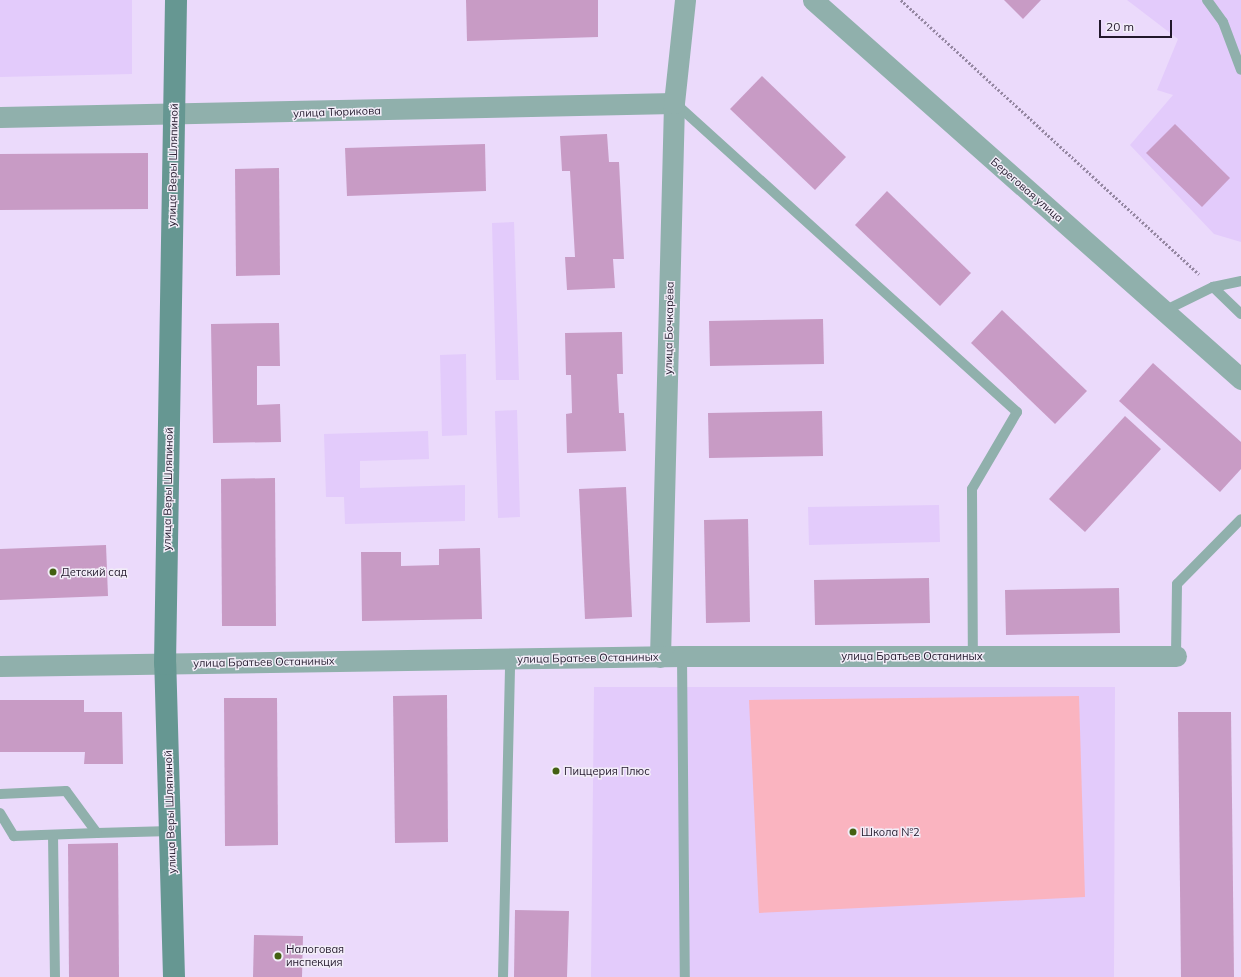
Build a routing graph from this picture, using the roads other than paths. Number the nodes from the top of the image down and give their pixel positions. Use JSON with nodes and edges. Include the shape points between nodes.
{"nodes":[{"id":1,"x":176,"y":0,"type":"edge"},
{"id":2,"x":685,"y":0,"type":"edge"},
{"id":3,"x":813,"y":0,"type":"edge"},
{"id":4,"x":1207,"y":0,"type":"edge"},
{"id":5,"x":1241,"y":70,"type":"edge"},
{"id":6,"x":674,"y":103,"type":"junction"},
{"id":7,"x":174,"y":116,"type":"junction"},
{"id":8,"x":0,"y":117,"type":"edge"},
{"id":9,"x":1241,"y":281,"type":"edge"},
{"id":10,"x":1213,"y":287,"type":"junction"},
{"id":11,"x":1164,"y":311,"type":"junction"},
{"id":12,"x":1241,"y":314,"type":"edge"},
{"id":13,"x":1241,"y":379,"type":"edge"},
{"id":14,"x":1241,"y":519,"type":"edge"},
{"id":15,"x":660,"y":656,"type":"junction"},
{"id":16,"x":682,"y":656,"type":"junction"},
{"id":17,"x":973,"y":656,"type":"junction"},
{"id":18,"x":1176,"y":656,"type":"joint"},
{"id":19,"x":510,"y":659,"type":"junction"},
{"id":20,"x":165,"y":664,"type":"junction"},
{"id":21,"x":0,"y":666,"type":"edge"},
{"id":22,"x":0,"y":794,"type":"edge"},
{"id":23,"x":0,"y":813,"type":"edge"},
{"id":24,"x":171,"y":831,"type":"junction"},
{"id":25,"x":97,"y":833,"type":"junction"},
{"id":26,"x":53,"y":835,"type":"junction"},
{"id":27,"x":55,"y":977,"type":"edge"},
{"id":28,"x":174,"y":977,"type":"edge"},
{"id":29,"x":503,"y":977,"type":"edge"},
{"id":30,"x":685,"y":977,"type":"edge"}],
"edges":[{"from":1,"to":7,"type":"main road","name":"улица Веры Шляпиной"},
{"from":2,"to":6,"type":"street","name":"улица Бочкарёва"},
{"from":3,"to":11,"type":"street","name":"Береговая улица"},
{"from":4,"to":5,"type":"lane","via":[[1222,22]]},
{"from":6,"to":7,"type":"street","name":"улица Тюрикова"},
{"from":6,"to":15,"type":"street","name":"улица Бочкарёва"},
{"from":6,"to":17,"type":"lane","via":[[1017,412],[972,489]]},
{"from":7,"to":8,"type":"street","name":"улица Тюрикова"},
{"from":7,"to":20,"type":"main road","name":"улица Веры Шляпиной"},
{"from":9,"to":10,"type":"lane"},
{"from":10,"to":11,"type":"lane"},
{"from":10,"to":12,"type":"lane"},
{"from":11,"to":13,"type":"street","name":"Береговая улица"},
{"from":14,"to":18,"type":"lane","via":[[1177,584]]},
{"from":15,"to":16,"type":"street","name":"улица Братьев Останиных"},
{"from":15,"to":19,"type":"street","name":"улица Братьев Останиных"},
{"from":16,"to":17,"type":"street","name":"улица Братьев Останиных"},
{"from":16,"to":30,"type":"lane"},
{"from":17,"to":18,"type":"street","name":"улица Братьев Останиных"},
{"from":19,"to":20,"type":"street","name":"улица Братьев Останиных"},
{"from":19,"to":29,"type":"lane"},
{"from":20,"to":21,"type":"street","name":"улица Братьев Останиных"},
{"from":20,"to":24,"type":"main road","name":"улица Веры Шляпиной"},
{"from":22,"to":25,"type":"lane","via":[[66,791]]},
{"from":23,"to":26,"type":"lane","via":[[14,836]]},
{"from":24,"to":25,"type":"lane"},
{"from":24,"to":28,"type":"main road","name":"улица Веры Шляпиной"},
{"from":25,"to":26,"type":"lane"},
{"from":26,"to":27,"type":"lane"}]}
